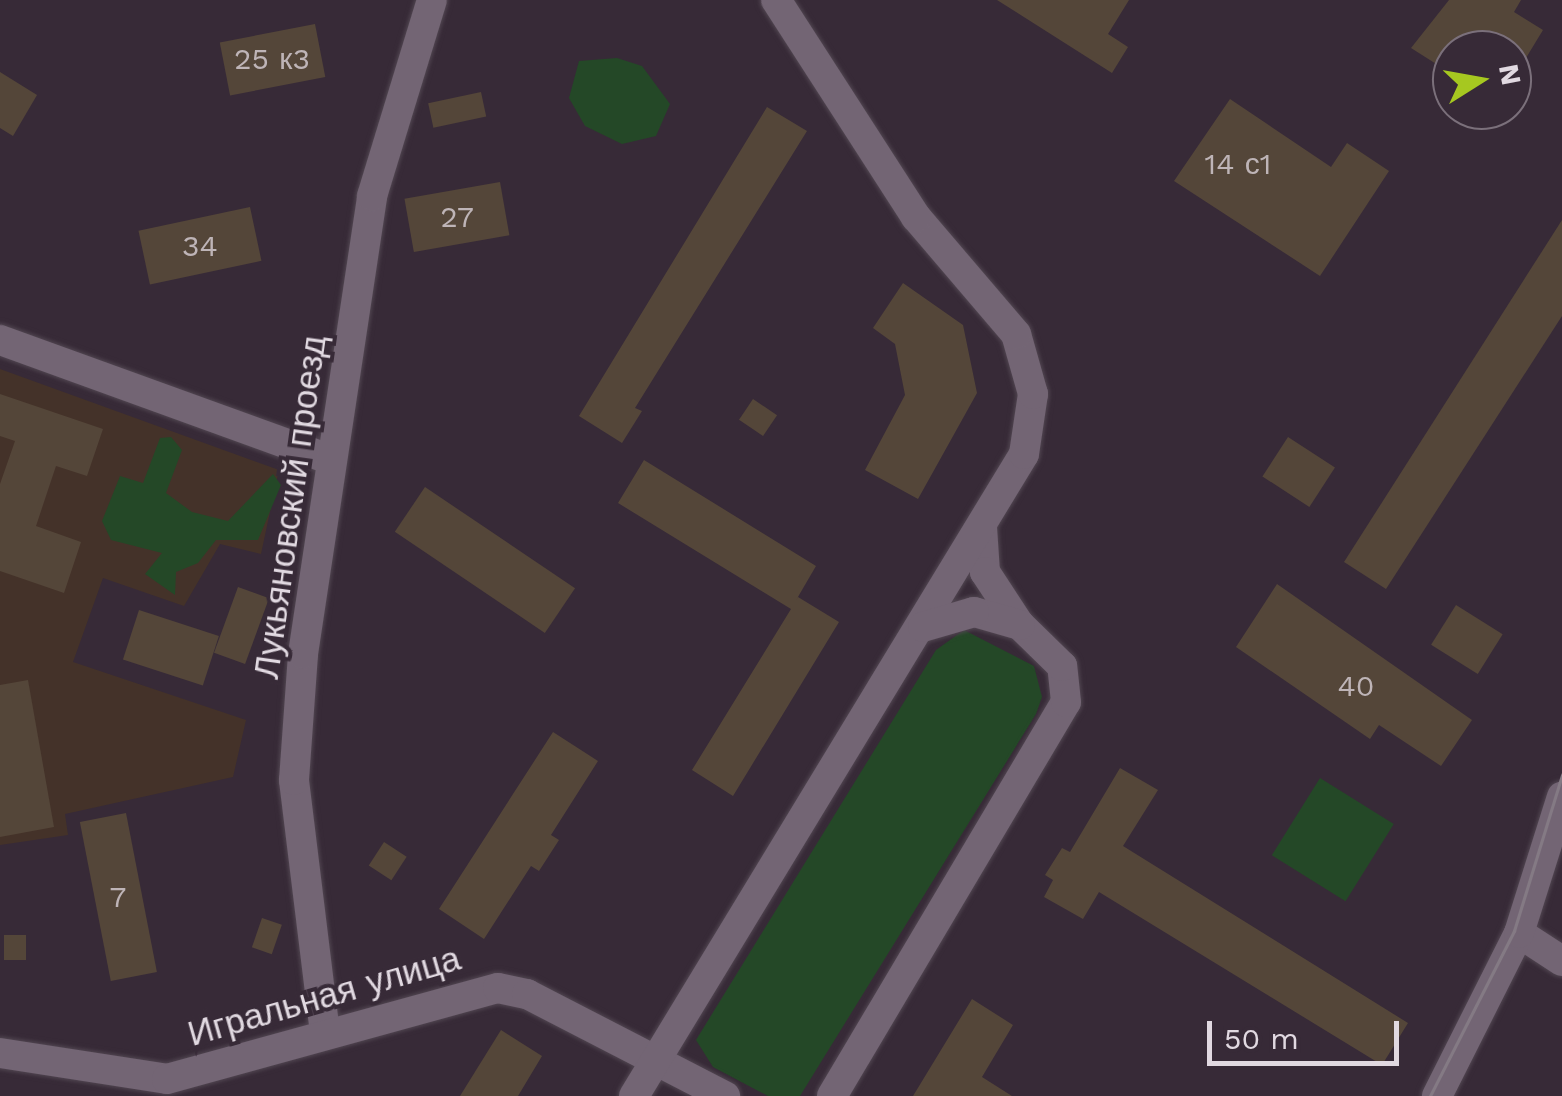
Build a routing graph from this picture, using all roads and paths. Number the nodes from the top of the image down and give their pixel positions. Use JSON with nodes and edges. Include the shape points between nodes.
{"nodes":[{"id":1,"x":432,"y":0,"type":"edge"},
{"id":2,"x":776,"y":0,"type":"edge"},
{"id":3,"x":0,"y":340,"type":"edge"},
{"id":4,"x":331,"y":460,"type":"junction"},
{"id":5,"x":982,"y":524,"type":"junction"},
{"id":6,"x":1020,"y":624,"type":"junction"},
{"id":7,"x":924,"y":627,"type":"junction"},
{"id":8,"x":1562,"y":797,"type":"edge"},
{"id":9,"x":1519,"y":933,"type":"junction"},
{"id":10,"x":1562,"y":961,"type":"edge"},
{"id":11,"x":324,"y":1033,"type":"junction"},
{"id":12,"x":0,"y":1052,"type":"edge"},
{"id":13,"x":654,"y":1060,"type":"junction"},
{"id":14,"x":634,"y":1096,"type":"edge"},
{"id":15,"x":725,"y":1096,"type":"edge"},
{"id":16,"x":832,"y":1096,"type":"edge"},
{"id":17,"x":1436,"y":1096,"type":"edge"}],
"edges":[{"from":1,"to":4,"type":"street","name":"Лукьяновский проезд","via":[[372,196]]},
{"from":2,"to":5,"type":"street","via":[[916,217],[1016,334],[1033,394],[1024,454]]},
{"from":3,"to":4,"type":"street"},
{"from":4,"to":11,"type":"street","name":"Лукьяновский проезд","via":[[294,780]]},
{"from":5,"to":6,"type":"street","via":[[985,572]]},
{"from":5,"to":7,"type":"street"},
{"from":6,"to":7,"type":"street","via":[[974,612]]},
{"from":6,"to":16,"type":"street","via":[[1062,666],[1066,702]]},
{"from":7,"to":13,"type":"street"},
{"from":8,"to":9,"type":"street"},
{"from":9,"to":10,"type":"street"},
{"from":9,"to":17,"type":"street"},
{"from":11,"to":12,"type":"street","name":"Игральная улица","via":[[167,1079]]},
{"from":11,"to":13,"type":"street","name":"Игральная улица","via":[[498,988],[526,994]]},
{"from":13,"to":14,"type":"street"},
{"from":13,"to":15,"type":"street","name":"Игральная улица"}]}
